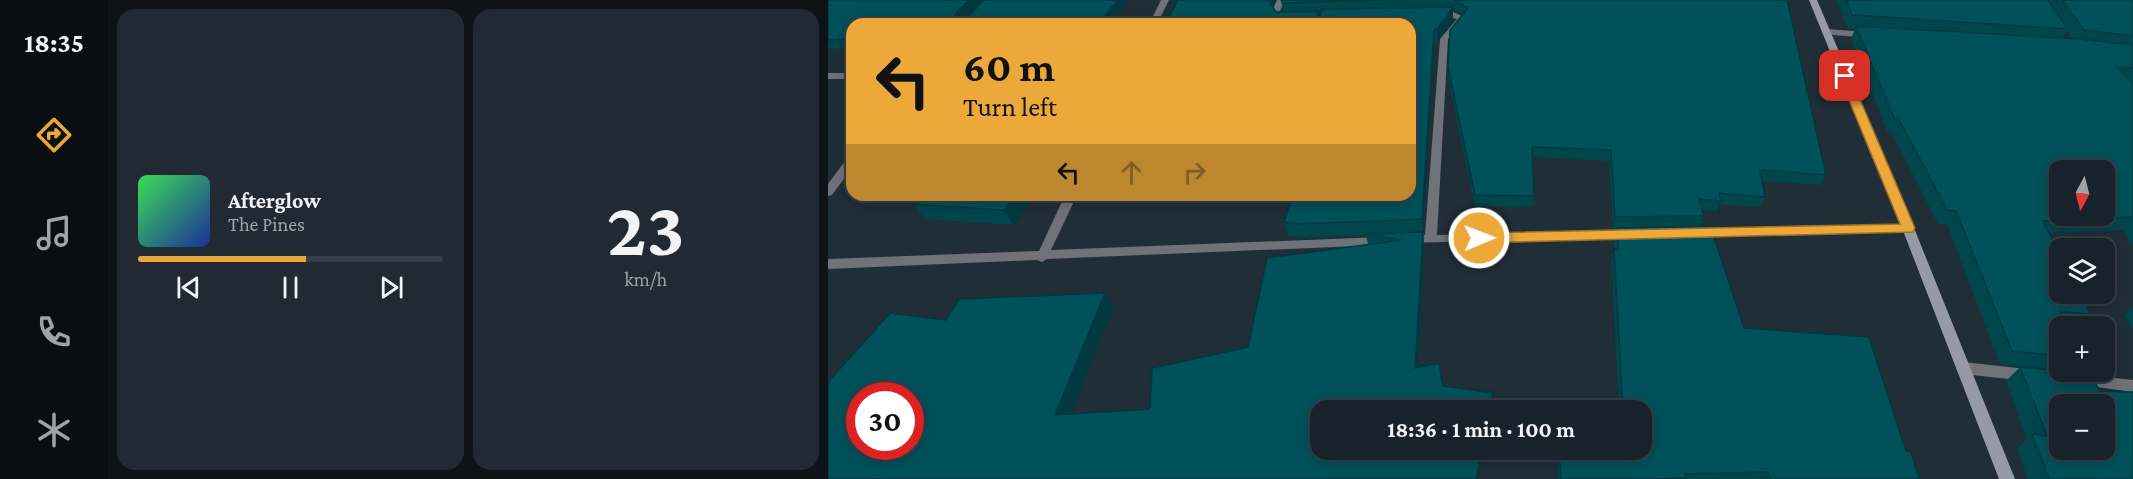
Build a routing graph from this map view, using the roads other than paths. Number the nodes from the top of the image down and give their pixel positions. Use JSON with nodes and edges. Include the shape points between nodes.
{"nodes":[{"id":1,"x":1165,"y":0,"type":"edge"},
{"id":2,"x":1281,"y":0,"type":"edge"},
{"id":3,"x":1813,"y":0,"type":"edge"},
{"id":4,"x":1425,"y":14,"type":"edge"},
{"id":5,"x":1156,"y":18,"type":"edge"},
{"id":6,"x":1298,"y":18,"type":"edge"},
{"id":7,"x":1826,"y":33,"type":"junction"},
{"id":8,"x":1873,"y":35,"type":"edge"},
{"id":9,"x":828,"y":76,"type":"edge"},
{"id":10,"x":846,"y":76,"type":"edge"},
{"id":11,"x":846,"y":168,"type":"edge"},
{"id":12,"x":828,"y":192,"type":"edge"},
{"id":13,"x":1068,"y":201,"type":"edge"},
{"id":14,"x":1908,"y":228,"type":"junction"},
{"id":15,"x":1682,"y":233,"type":"edge"},
{"id":16,"x":1646,"y":234,"type":"edge"},
{"id":17,"x":1431,"y":239,"type":"junction"},
{"id":18,"x":1042,"y":257,"type":"junction"},
{"id":19,"x":828,"y":264,"type":"edge"},
{"id":20,"x":1963,"y":368,"type":"junction"},
{"id":21,"x":2043,"y":376,"type":"edge"},
{"id":22,"x":2094,"y":382,"type":"edge"},
{"id":23,"x":2133,"y":386,"type":"edge"},
{"id":24,"x":2007,"y":479,"type":"edge"}],
"edges":[{"from":1,"to":5,"type":"street"},
{"from":2,"to":6,"type":"street","via":[[1276,11],[1282,18]]},
{"from":3,"to":7,"type":"main road"},
{"from":4,"to":17,"type":"street","via":[[1449,13],[1462,18],[1444,39]]},
{"from":7,"to":8,"type":"street"},
{"from":7,"to":14,"type":"main road"},
{"from":9,"to":10,"type":"street"},
{"from":11,"to":12,"type":"street"},
{"from":13,"to":18,"type":"street"},
{"from":14,"to":15,"type":"street"},
{"from":14,"to":20,"type":"main road"},
{"from":16,"to":17,"type":"street"},
{"from":17,"to":18,"type":"street"},
{"from":18,"to":19,"type":"street"},
{"from":20,"to":21,"type":"street"},
{"from":20,"to":24,"type":"main road"},
{"from":22,"to":23,"type":"street"}]}
